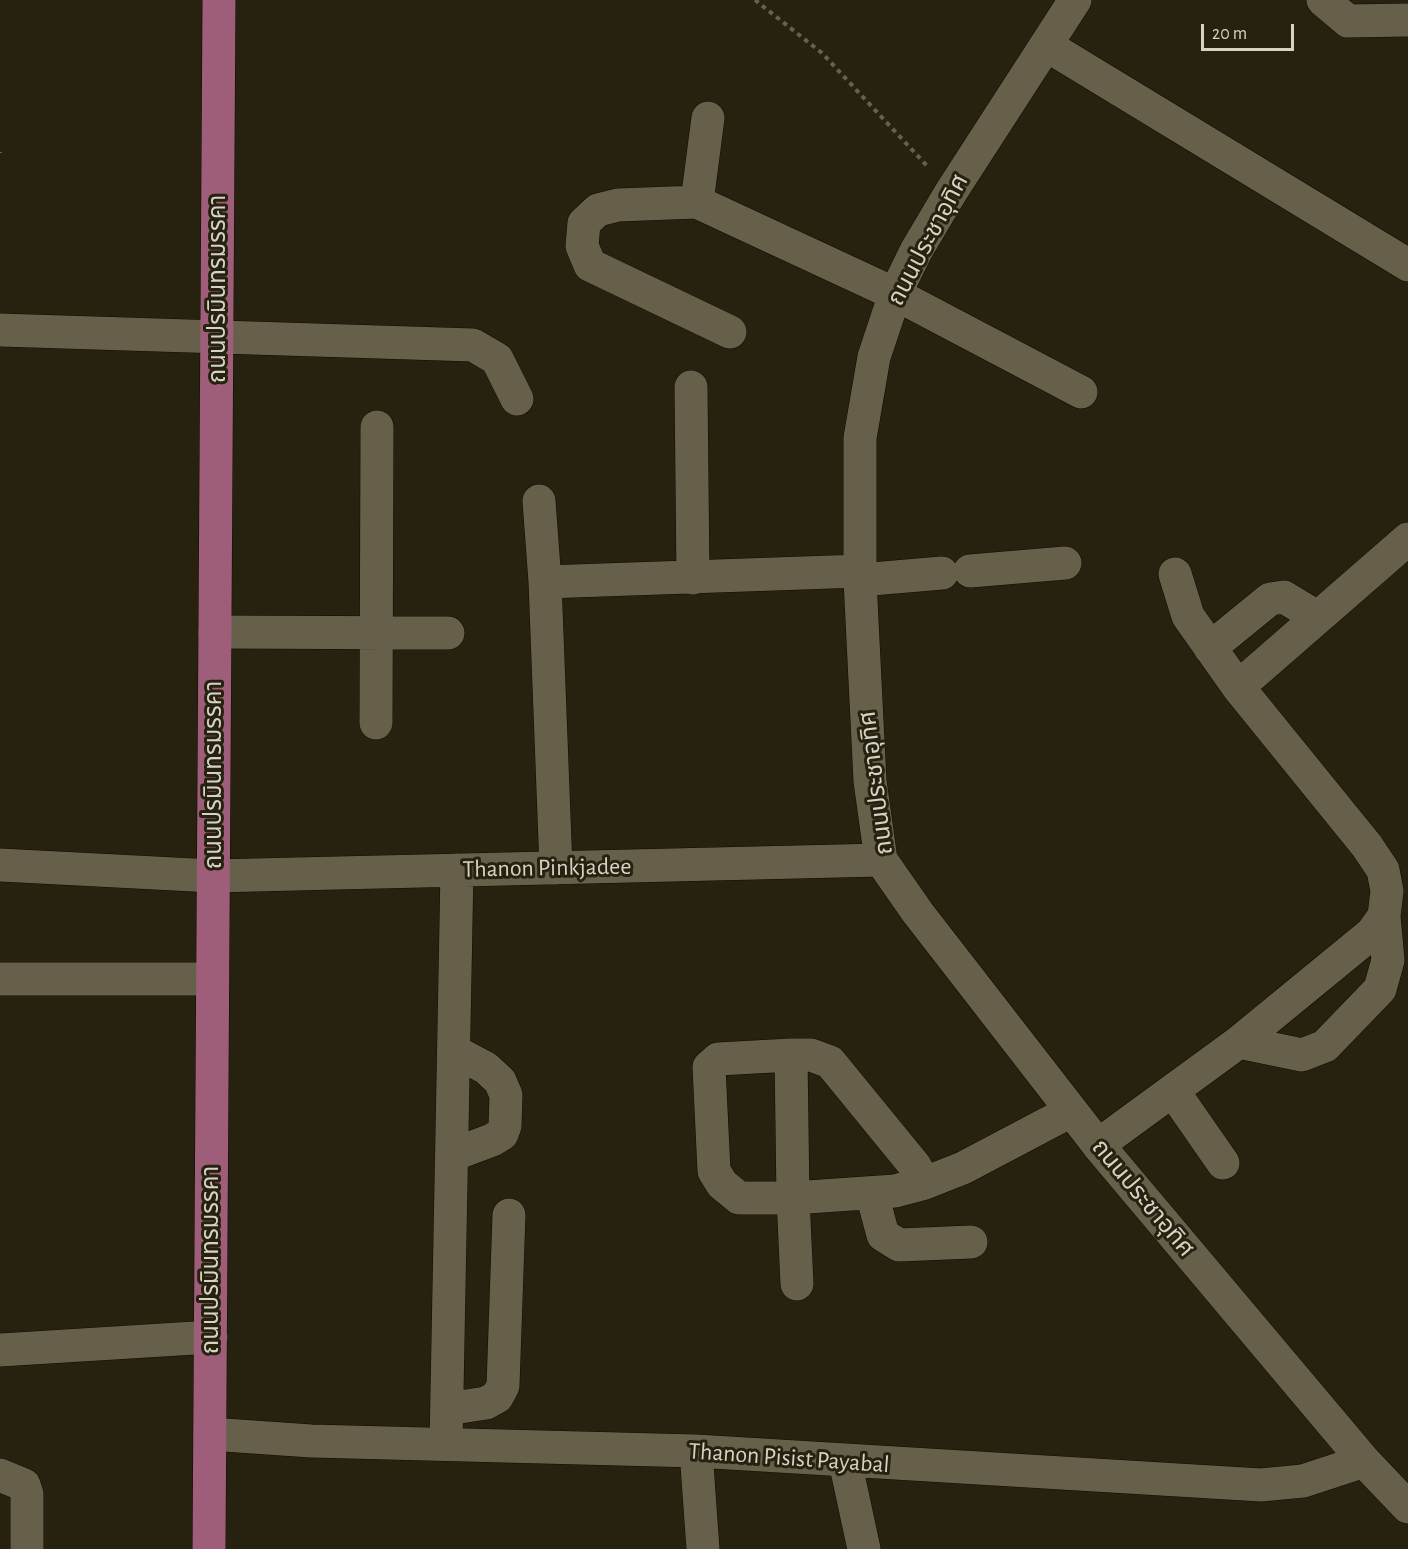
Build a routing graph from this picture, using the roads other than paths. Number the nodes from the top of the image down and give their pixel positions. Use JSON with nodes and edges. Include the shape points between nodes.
{"nodes":[{"id":1,"x":219,"y":0,"type":"edge"},
{"id":2,"x":1075,"y":0,"type":"edge"},
{"id":3,"x":1323,"y":0,"type":"edge"},
{"id":4,"x":1408,"y":20,"type":"edge"},
{"id":5,"x":1046,"y":45,"type":"junction"},
{"id":6,"x":708,"y":118,"type":"dead end"},
{"id":7,"x":697,"y":202,"type":"junction"},
{"id":8,"x":1408,"y":266,"type":"edge"},
{"id":9,"x":895,"y":294,"type":"junction"},
{"id":10,"x":0,"y":330,"type":"edge"},
{"id":11,"x":730,"y":332,"type":"dead end"},
{"id":12,"x":218,"y":336,"type":"junction"},
{"id":13,"x":691,"y":387,"type":"dead end"},
{"id":14,"x":1081,"y":392,"type":"dead end"},
{"id":15,"x":517,"y":399,"type":"dead end"},
{"id":16,"x":376,"y":427,"type":"dead end"},
{"id":17,"x":539,"y":501,"type":"dead end"},
{"id":18,"x":1408,"y":539,"type":"edge"},
{"id":19,"x":1065,"y":564,"type":"dead end"},
{"id":20,"x":1175,"y":574,"type":"dead end"},
{"id":21,"x":860,"y":576,"type":"junction"},
{"id":22,"x":693,"y":578,"type":"junction"},
{"id":23,"x":545,"y":582,"type":"junction"},
{"id":24,"x":1317,"y":618,"type":"junction"},
{"id":25,"x":215,"y":632,"type":"junction"},
{"id":26,"x":376,"y":633,"type":"junction"},
{"id":27,"x":448,"y":633,"type":"dead end"},
{"id":28,"x":1210,"y":648,"type":"junction"},
{"id":29,"x":1238,"y":687,"type":"junction"},
{"id":30,"x":376,"y":723,"type":"dead end"},
{"id":31,"x":881,"y":860,"type":"junction"},
{"id":32,"x":0,"y":865,"type":"edge"},
{"id":33,"x":556,"y":868,"type":"junction"},
{"id":34,"x":457,"y":870,"type":"junction"},
{"id":35,"x":213,"y":876,"type":"junction"},
{"id":36,"x":1393,"y":899,"type":"edge"},
{"id":37,"x":0,"y":979,"type":"edge"},
{"id":38,"x":212,"y":979,"type":"junction"},
{"id":39,"x":1239,"y":1042,"type":"junction"},
{"id":40,"x":453,"y":1051,"type":"junction"},
{"id":41,"x":791,"y":1055,"type":"junction"},
{"id":42,"x":1173,"y":1091,"type":"junction"},
{"id":43,"x":1071,"y":1111,"type":"junction"},
{"id":44,"x":1098,"y":1145,"type":"junction"},
{"id":45,"x":452,"y":1155,"type":"junction"},
{"id":46,"x":1223,"y":1163,"type":"dead end"},
{"id":47,"x":925,"y":1183,"type":"junction"},
{"id":48,"x":872,"y":1194,"type":"junction"},
{"id":49,"x":793,"y":1198,"type":"junction"},
{"id":50,"x":509,"y":1215,"type":"dead end"},
{"id":51,"x":971,"y":1242,"type":"dead end"},
{"id":52,"x":797,"y":1284,"type":"dead end"},
{"id":53,"x":211,"y":1337,"type":"junction"},
{"id":54,"x":0,"y":1350,"type":"edge"},
{"id":55,"x":447,"y":1409,"type":"junction"},
{"id":56,"x":210,"y":1434,"type":"junction"},
{"id":57,"x":446,"y":1444,"type":"junction"},
{"id":58,"x":696,"y":1451,"type":"junction"},
{"id":59,"x":845,"y":1461,"type":"junction"},
{"id":60,"x":1364,"y":1461,"type":"junction"},
{"id":61,"x":0,"y":1475,"type":"edge"},
{"id":62,"x":1405,"y":1500,"type":"edge"},
{"id":63,"x":27,"y":1549,"type":"edge"},
{"id":64,"x":209,"y":1549,"type":"edge"},
{"id":65,"x":703,"y":1549,"type":"edge"},
{"id":66,"x":864,"y":1549,"type":"edge"}],
"edges":[{"from":1,"to":12,"type":"main road","name":"ถนนปรมินทรมรรคา"},
{"from":2,"to":5,"type":"street","name":"ถนนประชาอุทิศ"},
{"from":3,"to":4,"type":"street","via":[[1348,21]]},
{"from":5,"to":8,"type":"street"},
{"from":5,"to":9,"type":"street","name":"ถนนประชาอุทิศ","via":[[951,192]]},
{"from":6,"to":7,"type":"street"},
{"from":7,"to":9,"type":"street"},
{"from":7,"to":11,"type":"street","via":[[618,205],[598,210],[584,223],[582,246],[590,265]]},
{"from":9,"to":14,"type":"street"},
{"from":9,"to":21,"type":"street","name":"ถนนประชาอุทิศ","via":[[874,357],[860,438]]},
{"from":10,"to":12,"type":"street"},
{"from":12,"to":15,"type":"street","via":[[473,345],[497,359]]},
{"from":12,"to":25,"type":"main road","name":"ถนนปรมินทรมรรคา"},
{"from":13,"to":22,"type":"street"},
{"from":16,"to":26,"type":"street"},
{"from":17,"to":23,"type":"street"},
{"from":18,"to":24,"type":"street"},
{"from":19,"to":21,"type":"street"},
{"from":20,"to":28,"type":"street","via":[[1188,616]]},
{"from":21,"to":22,"type":"street"},
{"from":21,"to":31,"type":"street","name":"ถนนประชาอุทิศ","via":[[870,781]]},
{"from":22,"to":23,"type":"street"},
{"from":23,"to":33,"type":"street"},
{"from":24,"to":28,"type":"street","via":[[1284,597],[1270,599]]},
{"from":24,"to":29,"type":"street"},
{"from":25,"to":26,"type":"street"},
{"from":25,"to":35,"type":"main road","name":"ถนนปรมินทรมรรคา"},
{"from":26,"to":27,"type":"street"},
{"from":26,"to":30,"type":"street"},
{"from":28,"to":29,"type":"street"},
{"from":29,"to":36,"type":"street","via":[[1367,846],[1383,870]]},
{"from":31,"to":33,"type":"street","name":"Thanon Pinkjadee"},
{"from":31,"to":43,"type":"street","name":"ถนนประชาอุทิศ"},
{"from":32,"to":35,"type":"street","name":"Thanon Pinkjadee"},
{"from":33,"to":34,"type":"street","name":"Thanon Pinkjadee"},
{"from":34,"to":35,"type":"street","name":"Thanon Pinkjadee"},
{"from":34,"to":40,"type":"street"},
{"from":35,"to":38,"type":"main road","name":"ถนนปรมินทรมรรคา"},
{"from":36,"to":39,"type":"street","via":[[1372,933]]},
{"from":36,"to":39,"type":"street","via":[[1388,960],[1380,989],[1326,1046],[1302,1055]]},
{"from":37,"to":38,"type":"street"},
{"from":38,"to":53,"type":"main road","name":"ถนนปรมินทรมรรคา"},
{"from":39,"to":42,"type":"street"},
{"from":40,"to":45,"type":"street"},
{"from":40,"to":45,"type":"street","via":[[486,1068],[500,1081],[506,1095],[506,1115],[502,1134]]},
{"from":41,"to":47,"type":"street","via":[[811,1055],[830,1062]]},
{"from":41,"to":49,"type":"street"},
{"from":41,"to":49,"type":"street","via":[[718,1059],[709,1067],[714,1171],[722,1184],[739,1198]]},
{"from":42,"to":44,"type":"street"},
{"from":42,"to":46,"type":"street"},
{"from":43,"to":44,"type":"street","name":"ถนนประชาอุทิศ"},
{"from":43,"to":47,"type":"street","via":[[963,1168]]},
{"from":44,"to":60,"type":"street","name":"ถนนประชาอุทิศ"},
{"from":45,"to":55,"type":"street"},
{"from":47,"to":48,"type":"street"},
{"from":48,"to":49,"type":"street"},
{"from":48,"to":51,"type":"street","via":[[883,1235],[899,1245]]},
{"from":49,"to":52,"type":"street"},
{"from":50,"to":55,"type":"street","via":[[503,1386],[497,1397],[486,1403]]},
{"from":53,"to":54,"type":"street"},
{"from":53,"to":56,"type":"main road","name":"ถนนปรมินทรมรรคา"},
{"from":55,"to":57,"type":"street"},
{"from":56,"to":57,"type":"street","name":"Thanon Pisist Payabal"},
{"from":56,"to":64,"type":"main road","name":"ถนนปรมินทรมรรคา"},
{"from":57,"to":58,"type":"street","name":"Thanon Pisist Payabal"},
{"from":58,"to":59,"type":"street","name":"Thanon Pisist Payabal"},
{"from":58,"to":65,"type":"street"},
{"from":59,"to":60,"type":"street","name":"Thanon Pisist Payabal","via":[[1261,1485],[1303,1481]]},
{"from":59,"to":66,"type":"street"},
{"from":60,"to":62,"type":"street","name":"ถนนประชาอุทิศ"},
{"from":61,"to":63,"type":"street","via":[[24,1485]]}]}
